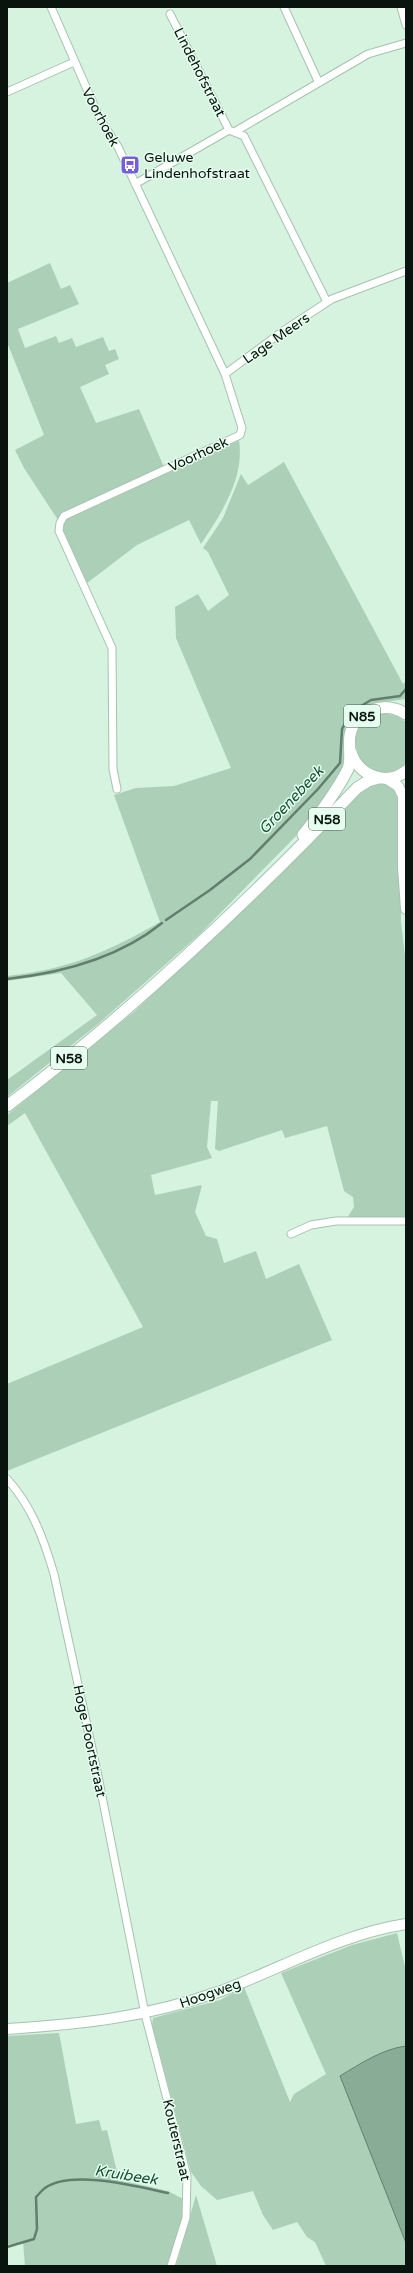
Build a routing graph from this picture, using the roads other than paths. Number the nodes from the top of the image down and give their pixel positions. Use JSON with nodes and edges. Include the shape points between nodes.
{"nodes":[{"id":1,"x":51,"y":7,"type":"edge"},
{"id":2,"x":284,"y":7,"type":"edge"},
{"id":3,"x":401,"y":7,"type":"edge"},
{"id":4,"x":170,"y":14,"type":"dead end"},
{"id":5,"x":406,"y":25,"type":"edge"},
{"id":6,"x":406,"y":43,"type":"edge"},
{"id":7,"x":74,"y":62,"type":"junction"},
{"id":8,"x":318,"y":81,"type":"junction"},
{"id":9,"x":7,"y":92,"type":"edge"},
{"id":10,"x":232,"y":131,"type":"junction"},
{"id":11,"x":135,"y":184,"type":"junction"},
{"id":12,"x":406,"y":271,"type":"edge"},
{"id":13,"x":327,"y":302,"type":"junction"},
{"id":14,"x":225,"y":374,"type":"junction"},
{"id":15,"x":406,"y":703,"type":"edge"},
{"id":16,"x":394,"y":708,"type":"junction"},
{"id":17,"x":406,"y":714,"type":"edge"},
{"id":18,"x":350,"y":748,"type":"junction"},
{"id":19,"x":406,"y":771,"type":"edge"},
{"id":20,"x":383,"y":778,"type":"junction"},
{"id":21,"x":117,"y":789,"type":"dead end"},
{"id":22,"x":279,"y":866,"type":"junction"},
{"id":23,"x":406,"y":902,"type":"edge"},
{"id":24,"x":7,"y":1106,"type":"edge"},
{"id":25,"x":406,"y":1221,"type":"edge"},
{"id":26,"x":291,"y":1234,"type":"dead end"},
{"id":27,"x":7,"y":1479,"type":"edge"},
{"id":28,"x":406,"y":1924,"type":"edge"},
{"id":29,"x":145,"y":2014,"type":"junction"},
{"id":30,"x":7,"y":2029,"type":"edge"},
{"id":31,"x":171,"y":2266,"type":"edge"}],
"edges":[{"from":1,"to":7,"type":"street","name":"Voorhoek"},
{"from":2,"to":8,"type":"street"},
{"from":3,"to":5,"type":"street"},
{"from":4,"to":10,"type":"street","name":"Lindehofstraat"},
{"from":6,"to":8,"type":"street","name":"Lindehofstraat","via":[[368,54]]},
{"from":7,"to":9,"type":"street"},
{"from":7,"to":11,"type":"street","name":"Voorhoek","via":[[100,119],[118,147]]},
{"from":8,"to":10,"type":"street","name":"Lindehofstraat"},
{"from":10,"to":11,"type":"street","name":"Lindehofstraat"},
{"from":10,"to":13,"type":"street","name":"Lindehofstraat","via":[[244,136]]},
{"from":11,"to":14,"type":"street","name":"Voorhoek"},
{"from":12,"to":13,"type":"street","name":"Lage Meers"},
{"from":13,"to":14,"type":"street","name":"Lage Meers"},
{"from":14,"to":21,"type":"street","name":"Voorhoek","via":[[242,428],[240,435],[64,516],[60,523],[60,531],[112,648],[113,769]]},
{"from":15,"to":16,"type":"main road"},
{"from":16,"to":17,"type":"main road","number":"N85"},
{"from":16,"to":18,"type":"main road","number":"N85","via":[[374,709],[363,715],[350,735]]},
{"from":18,"to":20,"type":"main road","number":"N85","via":[[359,768],[368,775]]},
{"from":18,"to":22,"type":"main road","number":"N58","via":[[349,766],[333,793]]},
{"from":19,"to":20,"type":"main road","via":[[401,775]]},
{"from":20,"to":22,"type":"main road","number":"N58","via":[[368,781],[357,788]]},
{"from":20,"to":23,"type":"street","via":[[398,786],[403,796],[403,867]]},
{"from":22,"to":24,"type":"main road","number":"N58","via":[[181,961],[71,1056]]},
{"from":25,"to":26,"type":"street","via":[[336,1221],[311,1225]]},
{"from":27,"to":29,"type":"street","name":"Hoge Poortstraat","via":[[29,1509],[46,1545],[54,1574]]},
{"from":28,"to":29,"type":"street","name":"Hoogweg","via":[[353,1937],[221,1991]]},
{"from":29,"to":30,"type":"street","name":"Hoogweg","via":[[92,2022]]},
{"from":29,"to":31,"type":"street","name":"Kouterstraat","via":[[187,2176],[186,2218]]}]}
